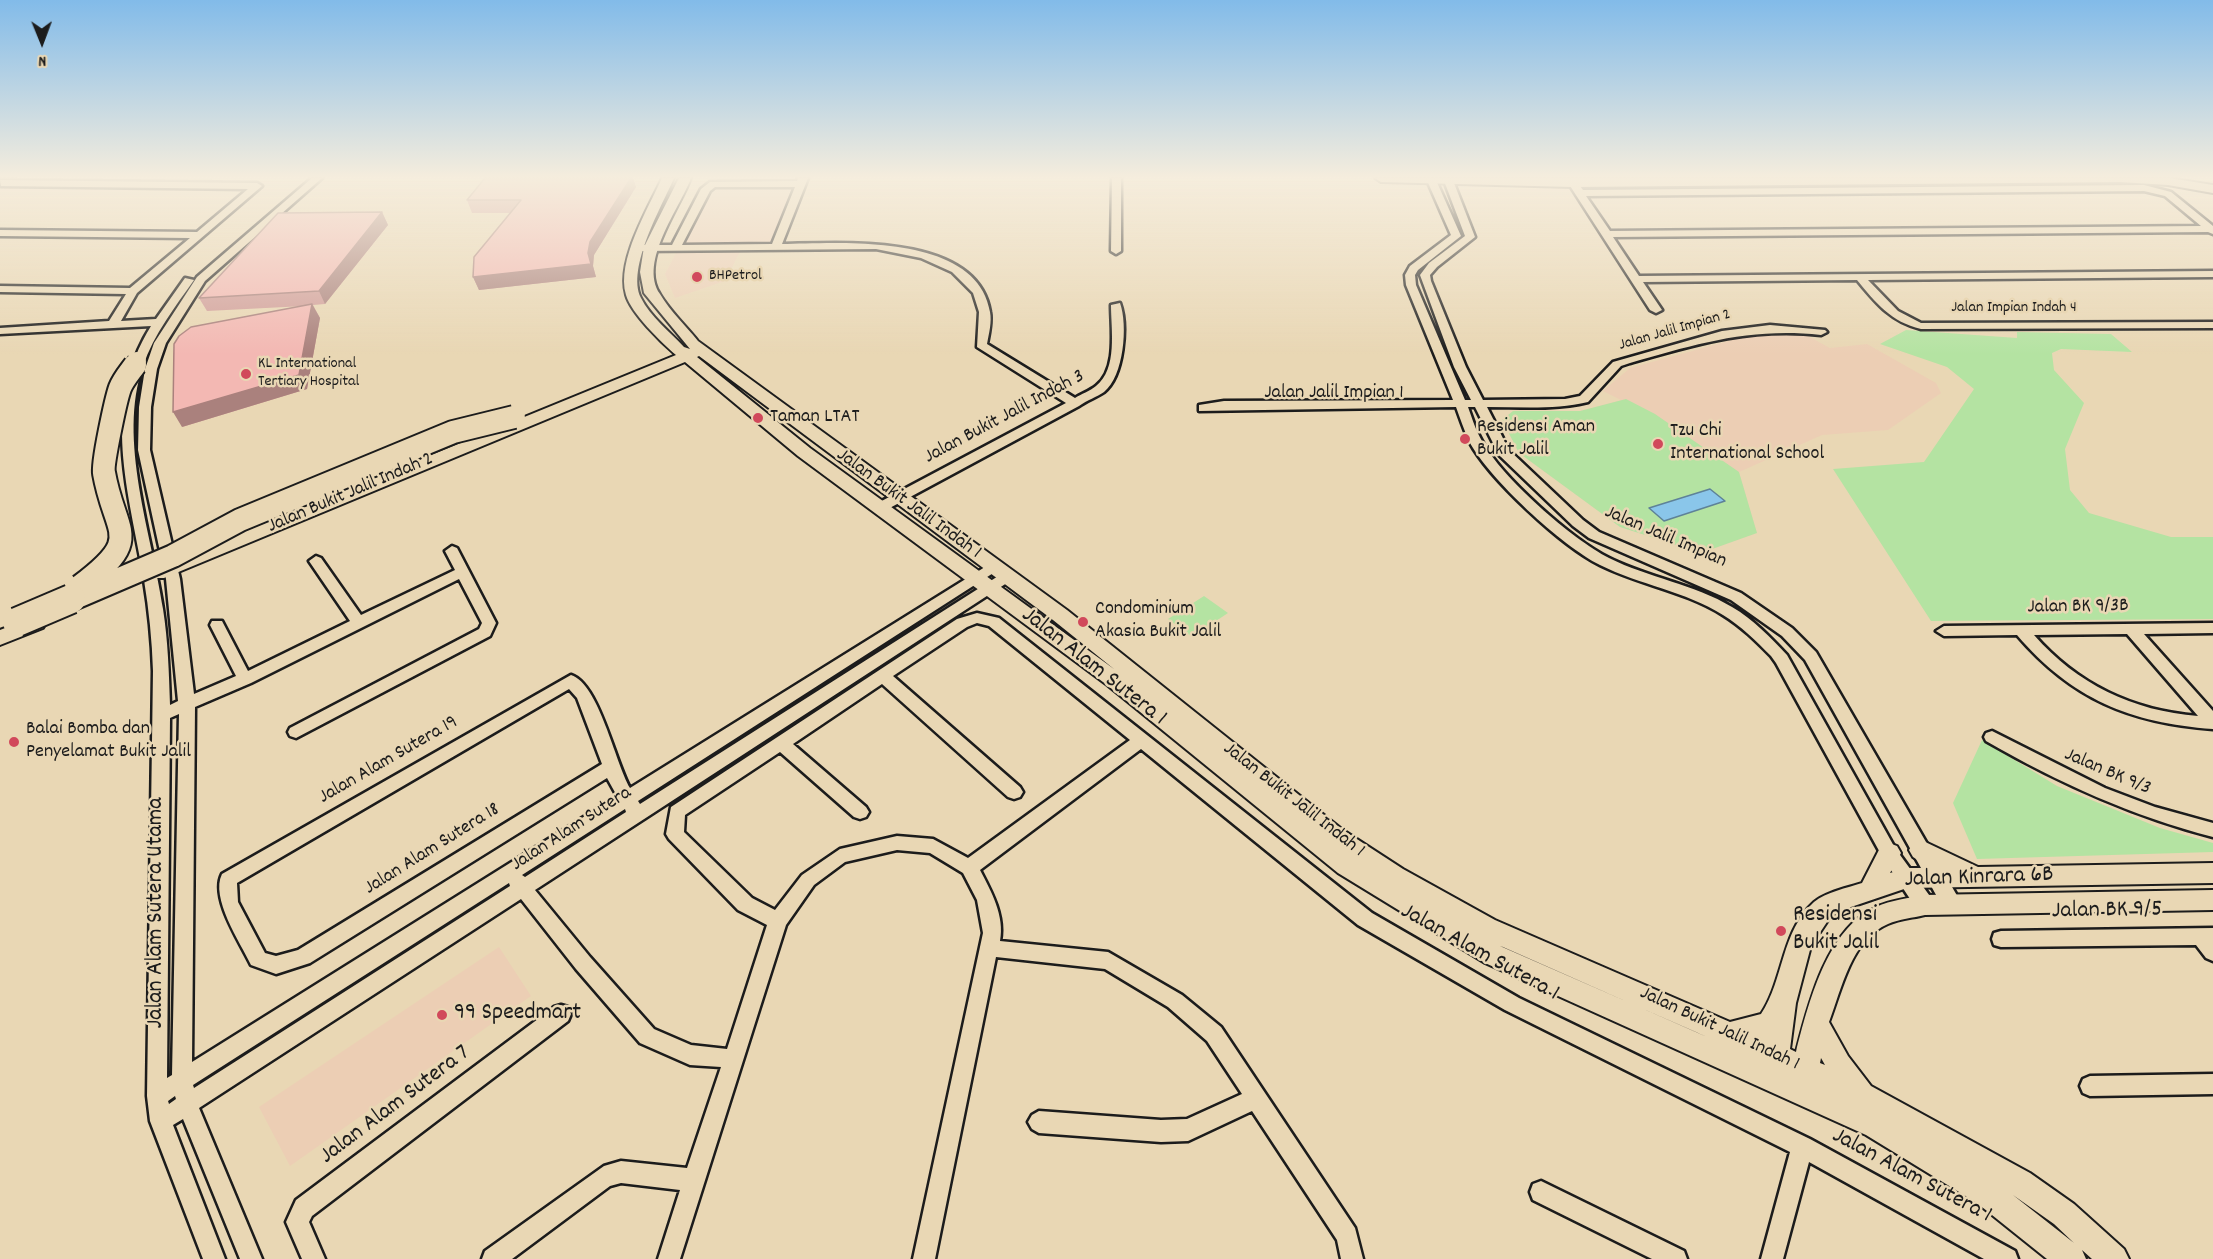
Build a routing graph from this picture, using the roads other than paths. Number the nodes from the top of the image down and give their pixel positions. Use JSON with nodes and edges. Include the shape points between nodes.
{"nodes":[{"id":1,"x":198,"y":237,"type":"edge"},
{"id":2,"x":238,"y":237,"type":"edge"},
{"id":3,"x":249,"y":237,"type":"edge"},
{"id":4,"x":648,"y":237,"type":"edge"},
{"id":5,"x":650,"y":237,"type":"edge"},
{"id":6,"x":681,"y":237,"type":"edge"},
{"id":7,"x":780,"y":237,"type":"edge"},
{"id":8,"x":1116,"y":237,"type":"edge"},
{"id":9,"x":1455,"y":237,"type":"edge"},
{"id":10,"x":1470,"y":237,"type":"edge"},
{"id":11,"x":1609,"y":237,"type":"edge"},
{"id":12,"x":676,"y":246,"type":"junction"},
{"id":13,"x":776,"y":246,"type":"junction"},
{"id":14,"x":644,"y":247,"type":"junction"},
{"id":15,"x":1116,"y":250,"type":"dead end"},
{"id":16,"x":2213,"y":274,"type":"edge"},
{"id":17,"x":1860,"y":277,"type":"junction"},
{"id":18,"x":1636,"y":279,"type":"junction"},
{"id":19,"x":0,"y":289,"type":"edge"},
{"id":20,"x":134,"y":291,"type":"junction"},
{"id":21,"x":1116,"y":305,"type":"dead end"},
{"id":22,"x":1656,"y":310,"type":"dead end"},
{"id":23,"x":158,"y":322,"type":"junction"},
{"id":24,"x":113,"y":324,"type":"junction"},
{"id":25,"x":2213,"y":325,"type":"edge"},
{"id":26,"x":0,"y":331,"type":"edge"},
{"id":27,"x":1821,"y":332,"type":"dead end"},
{"id":28,"x":690,"y":350,"type":"junction"},
{"id":29,"x":137,"y":361,"type":"junction"},
{"id":30,"x":1456,"y":390,"type":"junction"},
{"id":31,"x":1472,"y":390,"type":"junction"},
{"id":32,"x":1076,"y":403,"type":"junction"},
{"id":33,"x":1498,"y":405,"type":"junction"},
{"id":34,"x":1441,"y":408,"type":"junction"},
{"id":35,"x":1204,"y":410,"type":"dead end"},
{"id":36,"x":1484,"y":411,"type":"junction"},
{"id":37,"x":1465,"y":413,"type":"junction"},
{"id":38,"x":514,"y":417,"type":"junction"},
{"id":39,"x":890,"y":502,"type":"junction"},
{"id":40,"x":452,"y":551,"type":"dead end"},
{"id":41,"x":316,"y":561,"type":"dead end"},
{"id":42,"x":169,"y":562,"type":"junction"},
{"id":43,"x":150,"y":569,"type":"junction"},
{"id":44,"x":462,"y":572,"type":"junction"},
{"id":45,"x":991,"y":577,"type":"junction"},
{"id":46,"x":9,"y":622,"type":"edge"},
{"id":47,"x":359,"y":623,"type":"junction"},
{"id":48,"x":218,"y":625,"type":"dead end"},
{"id":49,"x":2213,"y":628,"type":"edge"},
{"id":50,"x":2131,"y":629,"type":"junction"},
{"id":51,"x":2022,"y":630,"type":"junction"},
{"id":52,"x":1944,"y":631,"type":"dead end"},
{"id":53,"x":0,"y":638,"type":"edge"},
{"id":54,"x":183,"y":674,"type":"junction"},
{"id":55,"x":883,"y":676,"type":"junction"},
{"id":56,"x":245,"y":679,"type":"junction"},
{"id":57,"x":160,"y":681,"type":"junction"},
{"id":58,"x":187,"y":706,"type":"junction"},
{"id":59,"x":162,"y":714,"type":"junction"},
{"id":60,"x":2213,"y":722,"type":"edge"},
{"id":61,"x":296,"y":732,"type":"dead end"},
{"id":62,"x":1992,"y":737,"type":"dead end"},
{"id":63,"x":1143,"y":739,"type":"junction"},
{"id":64,"x":781,"y":743,"type":"junction"},
{"id":65,"x":611,"y":766,"type":"junction"},
{"id":66,"x":1014,"y":792,"type":"dead end"},
{"id":67,"x":627,"y":798,"type":"junction"},
{"id":68,"x":860,"y":812,"type":"dead end"},
{"id":69,"x":637,"y":815,"type":"junction"},
{"id":70,"x":2213,"y":830,"type":"edge"},
{"id":71,"x":1922,"y":849,"type":"junction"},
{"id":72,"x":1889,"y":853,"type":"junction"},
{"id":73,"x":969,"y":868,"type":"junction"},
{"id":74,"x":510,"y":872,"type":"junction"},
{"id":75,"x":2213,"y":873,"type":"edge"},
{"id":76,"x":1978,"y":877,"type":"junction"},
{"id":77,"x":1907,"y":878,"type":"junction"},
{"id":78,"x":1934,"y":878,"type":"junction"},
{"id":79,"x":522,"y":888,"type":"junction"},
{"id":80,"x":1871,"y":888,"type":"junction"},
{"id":81,"x":2213,"y":900,"type":"edge"},
{"id":82,"x":1952,"y":904,"type":"junction"},
{"id":83,"x":1925,"y":905,"type":"junction"},
{"id":84,"x":778,"y":921,"type":"junction"},
{"id":85,"x":2207,"y":936,"type":"edge"},
{"id":86,"x":2001,"y":939,"type":"dead end"},
{"id":87,"x":988,"y":948,"type":"junction"},
{"id":88,"x":2213,"y":952,"type":"edge"},
{"id":89,"x":276,"y":965,"type":"joint"},
{"id":90,"x":1783,"y":1003,"type":"junction"},
{"id":91,"x":561,"y":1014,"type":"dead end"},
{"id":92,"x":1816,"y":1023,"type":"junction"},
{"id":93,"x":1726,"y":1035,"type":"junction"},
{"id":94,"x":735,"y":1059,"type":"junction"},
{"id":95,"x":1775,"y":1067,"type":"junction"},
{"id":96,"x":182,"y":1080,"type":"junction"},
{"id":97,"x":1802,"y":1080,"type":"junction"},
{"id":98,"x":2213,"y":1084,"type":"edge"},
{"id":99,"x":2090,"y":1086,"type":"dead end"},
{"id":100,"x":157,"y":1096,"type":"junction"},
{"id":101,"x":1256,"y":1098,"type":"junction"},
{"id":102,"x":1867,"y":1098,"type":"junction"},
{"id":103,"x":187,"y":1104,"type":"junction"},
{"id":104,"x":161,"y":1121,"type":"junction"},
{"id":105,"x":1039,"y":1122,"type":"dead end"},
{"id":106,"x":1802,"y":1147,"type":"junction"},
{"id":107,"x":693,"y":1180,"type":"junction"},
{"id":108,"x":1541,"y":1192,"type":"dead end"},
{"id":109,"x":214,"y":1259,"type":"edge"},
{"id":110,"x":251,"y":1259,"type":"edge"},
{"id":111,"x":314,"y":1259,"type":"edge"},
{"id":112,"x":493,"y":1259,"type":"edge"},
{"id":113,"x":669,"y":1259,"type":"edge"},
{"id":114,"x":924,"y":1259,"type":"edge"},
{"id":115,"x":1352,"y":1259,"type":"edge"},
{"id":116,"x":1676,"y":1259,"type":"edge"},
{"id":117,"x":1772,"y":1259,"type":"edge"},
{"id":118,"x":2007,"y":1259,"type":"edge"},
{"id":119,"x":2071,"y":1259,"type":"edge"},
{"id":120,"x":2114,"y":1259,"type":"edge"}],
"edges":[{"from":1,"to":20,"type":"street"},
{"from":2,"to":23,"type":"street","name":"Jalan Alam Sutera Utama","via":[[189,279]]},
{"from":3,"to":42,"type":"street","name":"Jalan Alam Sutera Utama","via":[[201,279],[160,343],[151,369],[144,450]]},
{"from":4,"to":14,"type":"street","name":"Jalan Bukit Jalil Indah 1"},
{"from":5,"to":14,"type":"street","name":"Jalan Bukit Jalil Indah 1"},
{"from":6,"to":12,"type":"street"},
{"from":7,"to":13,"type":"street"},
{"from":8,"to":15,"type":"street"},
{"from":9,"to":30,"type":"street","via":[[1410,275]]},
{"from":10,"to":31,"type":"street","name":"Jalan Jalil Impian","via":[[1425,275]]},
{"from":11,"to":18,"type":"street"},
{"from":12,"to":13,"type":"street"},
{"from":12,"to":14,"type":"street"},
{"from":13,"to":32,"type":"street","via":[[898,248],[941,262],[966,278],[978,294],[985,309],[981,345]]},
{"from":14,"to":28,"type":"street","name":"Jalan Bukit Jalil Indah 1","via":[[630,279],[633,297],[650,320]]},
{"from":16,"to":17,"type":"street"},
{"from":17,"to":18,"type":"street"},
{"from":17,"to":25,"type":"street","name":"Jalan Impian Indah 4","via":[[1896,318],[1922,326]]},
{"from":18,"to":22,"type":"street"},
{"from":19,"to":20,"type":"street"},
{"from":20,"to":24,"type":"street"},
{"from":21,"to":32,"type":"street","name":"Jalan Bukit Jalil Indah 3","via":[[1114,372],[1100,389]]},
{"from":23,"to":24,"type":"street"},
{"from":23,"to":29,"type":"street","name":"Jalan Alam Sutera Utama"},
{"from":24,"to":26,"type":"street"},
{"from":27,"to":33,"type":"street","name":"Jalan Jalil Impian 2","via":[[1743,329],[1617,364],[1584,399]]},
{"from":28,"to":38,"type":"street","name":"Jalan Bukit Jalil Indah 2"},
{"from":28,"to":39,"type":"street","name":"Jalan Bukit Jalil Indah 1"},
{"from":28,"to":42,"type":"street","name":"Jalan Bukit Jalil Indah 2"},
{"from":29,"to":43,"type":"street","name":"Jalan Alam Sutera Utama","via":[[129,400],[131,462]]},
{"from":29,"to":46,"type":"highway","bridge":true,"via":[[120,387],[103,471],[122,530],[119,548],[90,579]]},
{"from":30,"to":34,"type":"street"},
{"from":30,"to":37,"type":"street"},
{"from":31,"to":33,"type":"street"},
{"from":31,"to":36,"type":"street","name":"Jalan Jalil Impian"},
{"from":32,"to":39,"type":"street","name":"Jalan Bukit Jalil Indah 3"},
{"from":33,"to":36,"type":"street"},
{"from":34,"to":35,"type":"street","name":"Jalan Jalil Impian 1"},
{"from":34,"to":37,"type":"street"},
{"from":34,"to":37,"type":"street","name":"Jalan Jalil Impian 1"},
{"from":36,"to":37,"type":"street","name":"Jalan Jalil Impian 1"},
{"from":36,"to":71,"type":"street","name":"Jalan Jalil Impian","via":[[1504,452],[1578,523],[1614,544],[1731,592],[1793,636],[1811,656]]},
{"from":37,"to":72,"type":"street","via":[[1476,442],[1489,461],[1580,548],[1606,563],[1728,611],[1764,639],[1782,659]]},
{"from":38,"to":42,"type":"street","name":"Jalan Bukit Jalil Indah 2"},
{"from":38,"to":46,"type":"highway","bridge":true,"via":[[453,432],[240,519],[173,556]]},
{"from":39,"to":45,"type":"street","name":"Jalan Bukit Jalil Indah 1"},
{"from":40,"to":44,"type":"street"},
{"from":41,"to":47,"type":"street"},
{"from":42,"to":43,"type":"street","name":"Jalan Bukit Jalil Indah 2"},
{"from":42,"to":54,"type":"street","name":"Jalan Alam Sutera Utama"},
{"from":43,"to":46,"type":"street","name":"Jalan Bukit Jalil Indah 2"},
{"from":43,"to":53,"type":"street","name":"Jalan Bukit Jalil Indah 2"},
{"from":43,"to":57,"type":"street","name":"Jalan Alam Sutera Utama"},
{"from":44,"to":47,"type":"street"},
{"from":44,"to":61,"type":"street","via":[[489,623],[485,632]]},
{"from":45,"to":67,"type":"street","name":"Jalan Alam Sutera"},
{"from":45,"to":69,"type":"street","name":"Jalan Alam Sutera"},
{"from":45,"to":93,"type":"street","name":"Jalan Bukit Jalil Indah 1","via":[[1128,669],[1335,837],[1395,876],[1486,928]]},
{"from":45,"to":95,"type":"street","name":"Jalan Bukit Jalil Indah 1","via":[[1346,866],[1494,955]]},
{"from":47,"to":56,"type":"street"},
{"from":48,"to":56,"type":"street"},
{"from":49,"to":50,"type":"street","name":"Jalan BK 9/3B"},
{"from":50,"to":51,"type":"street","name":"Jalan BK 9/3B"},
{"from":50,"to":60,"type":"street"},
{"from":51,"to":52,"type":"street","name":"Jalan BK 9/3B"},
{"from":51,"to":60,"type":"street","via":[[2043,657],[2092,693],[2145,714]]},
{"from":54,"to":57,"type":"street"},
{"from":54,"to":58,"type":"street","name":"Jalan Alam Sutera Utama"},
{"from":55,"to":63,"type":"street","name":"Jalan Alam Sutera 1","via":[[962,624],[977,618],[994,622]]},
{"from":55,"to":64,"type":"street"},
{"from":55,"to":66,"type":"street"},
{"from":56,"to":58,"type":"street"},
{"from":57,"to":59,"type":"street","name":"Jalan Alam Sutera Utama"},
{"from":58,"to":59,"type":"street"},
{"from":58,"to":96,"type":"street","name":"Jalan Alam Sutera Utama"},
{"from":59,"to":100,"type":"street","name":"Jalan Alam Sutera Utama"},
{"from":62,"to":70,"type":"street","name":"Jalan BK 9/3","via":[[2057,775],[2106,797],[2158,817]]},
{"from":63,"to":73,"type":"street"},
{"from":63,"to":106,"type":"street","name":"Jalan Alam Sutera 1","via":[[1365,919],[1512,1004]]},
{"from":64,"to":68,"type":"street"},
{"from":64,"to":84,"type":"street","via":[[677,812],[675,822],[675,834],[745,904]]},
{"from":65,"to":67,"type":"street"},
{"from":65,"to":89,"type":"street","name":"Jalan Alam Sutera 18","via":[[303,957]]},
{"from":65,"to":89,"type":"street","name":"Jalan Alam Sutera 19","via":[[584,695],[571,681],[228,879],[229,902],[258,960]]},
{"from":67,"to":69,"type":"street"},
{"from":67,"to":74,"type":"street","name":"Jalan Alam Sutera"},
{"from":69,"to":79,"type":"street","name":"Jalan Alam Sutera"},
{"from":71,"to":76,"type":"street","via":[[1939,861]]},
{"from":71,"to":78,"type":"street","name":"Jalan Jalil Impian"},
{"from":72,"to":77,"type":"street"},
{"from":72,"to":80,"type":"street"},
{"from":73,"to":84,"type":"street","via":[[933,846],[897,843],[840,856],[808,880]]},
{"from":73,"to":87,"type":"street","via":[[986,899],[992,933]]},
{"from":74,"to":79,"type":"street"},
{"from":74,"to":96,"type":"street","name":"Jalan Alam Sutera"},
{"from":75,"to":76,"type":"street","name":"Jalan Kinrara 6B"},
{"from":76,"to":78,"type":"street","name":"Jalan Kinrara 6B"},
{"from":77,"to":78,"type":"street","name":"Jalan Kinrara 6B"},
{"from":77,"to":80,"type":"street","name":"Jalan Kinrara 6B"},
{"from":77,"to":83,"type":"street"},
{"from":78,"to":82,"type":"street","name":"Jalan Jalil Impian"},
{"from":79,"to":94,"type":"street","via":[[647,1036],[690,1055]]},
{"from":79,"to":103,"type":"street","name":"Jalan Alam Sutera"},
{"from":80,"to":90,"type":"street","name":"Jalan Kinrara 6B","via":[[1823,909],[1800,942]]},
{"from":81,"to":82,"type":"street","name":"Jalan Kinrara 6B"},
{"from":82,"to":83,"type":"street","name":"Jalan Kinrara 6B"},
{"from":83,"to":92,"type":"street","name":"Jalan Kinrara 6B","via":[[1882,915],[1855,936],[1845,947]]},
{"from":84,"to":94,"type":"street"},
{"from":85,"to":86,"type":"street","name":"Jalan BK 9/5"},
{"from":85,"to":88,"type":"street"},
{"from":87,"to":101,"type":"street","via":[[1108,961],[1132,974],[1175,1001],[1214,1034]]},
{"from":87,"to":114,"type":"street"},
{"from":90,"to":93,"type":"street","via":[[1769,1024]]},
{"from":90,"to":95,"type":"street","name":"Jalan Kinrara 6B"},
{"from":91,"to":111,"type":"street","name":"Jalan Alam Sutera 7","via":[[304,1208],[297,1222]]},
{"from":92,"to":97,"type":"street","name":"Jalan Kinrara 6B"},
{"from":92,"to":102,"type":"street","via":[[1848,1079]]},
{"from":93,"to":95,"type":"street","name":"Jalan Bukit Jalil Indah 1"},
{"from":94,"to":107,"type":"street"},
{"from":95,"to":97,"type":"street","name":"Jalan Bukit Jalil Indah 1"},
{"from":96,"to":100,"type":"street","name":"Jalan Alam Sutera"},
{"from":96,"to":103,"type":"street","name":"Jalan Alam Sutera Utama"},
{"from":97,"to":102,"type":"street","name":"Jalan Bukit Jalil Indah 1"},
{"from":97,"to":119,"type":"street","name":"Jalan Bukit Jalil Indah 1","via":[[1946,1165]]},
{"from":98,"to":99,"type":"street"},
{"from":100,"to":104,"type":"street","name":"Jalan Alam Sutera Utama"},
{"from":101,"to":105,"type":"street","via":[[1188,1130]]},
{"from":101,"to":115,"type":"street","via":[[1347,1236]]},
{"from":102,"to":120,"type":"street","name":"Jalan Bukit Jalil Indah 1","via":[[2020,1183],[2064,1214]]},
{"from":103,"to":104,"type":"street","name":"Jalan Alam Sutera"},
{"from":103,"to":110,"type":"street","name":"Jalan Alam Sutera Utama"},
{"from":104,"to":109,"type":"street","name":"Jalan Alam Sutera Utama"},
{"from":106,"to":117,"type":"street"},
{"from":106,"to":118,"type":"street","name":"Jalan Alam Sutera 1"},
{"from":107,"to":112,"type":"street","via":[[621,1172],[604,1177]]},
{"from":107,"to":113,"type":"street"},
{"from":108,"to":116,"type":"street"}]}
